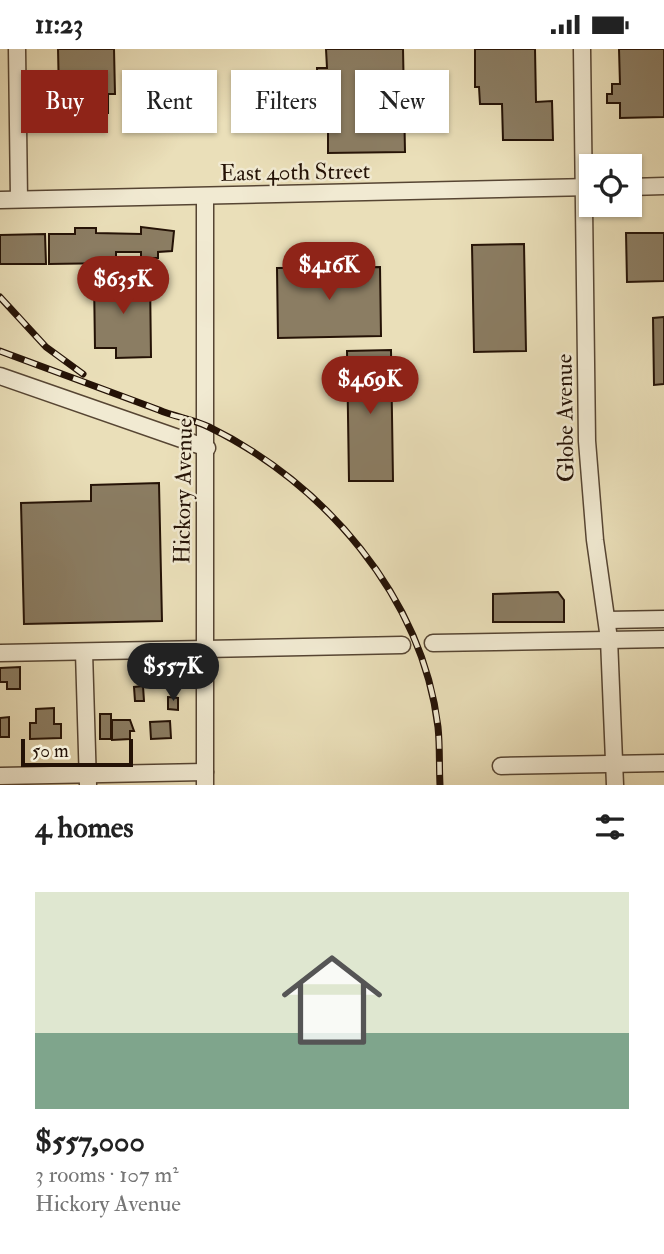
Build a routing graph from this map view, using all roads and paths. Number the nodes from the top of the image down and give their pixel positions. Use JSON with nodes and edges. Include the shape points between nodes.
{"nodes":[{"id":1,"x":17,"y":49,"type":"edge"},
{"id":2,"x":582,"y":49,"type":"edge"},
{"id":3,"x":587,"y":154,"type":"edge"},
{"id":4,"x":664,"y":186,"type":"edge"},
{"id":5,"x":642,"y":187,"type":"edge"},
{"id":6,"x":579,"y":188,"type":"edge"},
{"id":7,"x":205,"y":197,"type":"junction"},
{"id":8,"x":19,"y":199,"type":"junction"},
{"id":9,"x":0,"y":200,"type":"edge"},
{"id":10,"x":588,"y":217,"type":"edge"},
{"id":11,"x":0,"y":376,"type":"edge"},
{"id":12,"x":207,"y":448,"type":"junction"},
{"id":13,"x":664,"y":619,"type":"edge"},
{"id":14,"x":607,"y":620,"type":"junction"},
{"id":15,"x":609,"y":639,"type":"junction"},
{"id":16,"x":664,"y":639,"type":"edge"},
{"id":17,"x":433,"y":643,"type":"dead end"},
{"id":18,"x":402,"y":645,"type":"dead end"},
{"id":19,"x":204,"y":649,"type":"junction"},
{"id":20,"x":84,"y":652,"type":"junction"},
{"id":21,"x":0,"y":653,"type":"edge"},
{"id":22,"x":664,"y":763,"type":"edge"},
{"id":23,"x":614,"y":764,"type":"junction"},
{"id":24,"x":501,"y":767,"type":"dead end"},
{"id":25,"x":0,"y":776,"type":"edge"},
{"id":26,"x":205,"y":778,"type":"edge"},
{"id":27,"x":88,"y":780,"type":"edge"},
{"id":28,"x":615,"y":785,"type":"edge"}],
"edges":[{"from":1,"to":8,"type":"street"},
{"from":2,"to":3,"type":"street","name":"Globe Avenue"},
{"from":4,"to":5,"type":"street"},
{"from":6,"to":7,"type":"street","name":"East 40th Street"},
{"from":7,"to":8,"type":"street","name":"East 40th Street"},
{"from":7,"to":12,"type":"street","name":"Hickory Avenue"},
{"from":8,"to":9,"type":"street","name":"East 40th Street"},
{"from":10,"to":14,"type":"street","name":"Globe Avenue","via":[[587,441]]},
{"from":11,"to":12,"type":"street"},
{"from":12,"to":19,"type":"street","name":"Hickory Avenue"},
{"from":13,"to":14,"type":"street"},
{"from":14,"to":15,"type":"street","name":"Globe Avenue"},
{"from":15,"to":16,"type":"street"},
{"from":15,"to":17,"type":"street"},
{"from":15,"to":23,"type":"street","name":"Globe Avenue"},
{"from":18,"to":19,"type":"street"},
{"from":19,"to":20,"type":"street"},
{"from":19,"to":26,"type":"street","name":"Hickory Avenue"},
{"from":20,"to":21,"type":"street"},
{"from":20,"to":27,"type":"street"},
{"from":22,"to":23,"type":"street"},
{"from":23,"to":24,"type":"street"},
{"from":23,"to":28,"type":"street","name":"Globe Avenue"},
{"from":25,"to":27,"type":"street"},
{"from":26,"to":27,"type":"street"}]}
